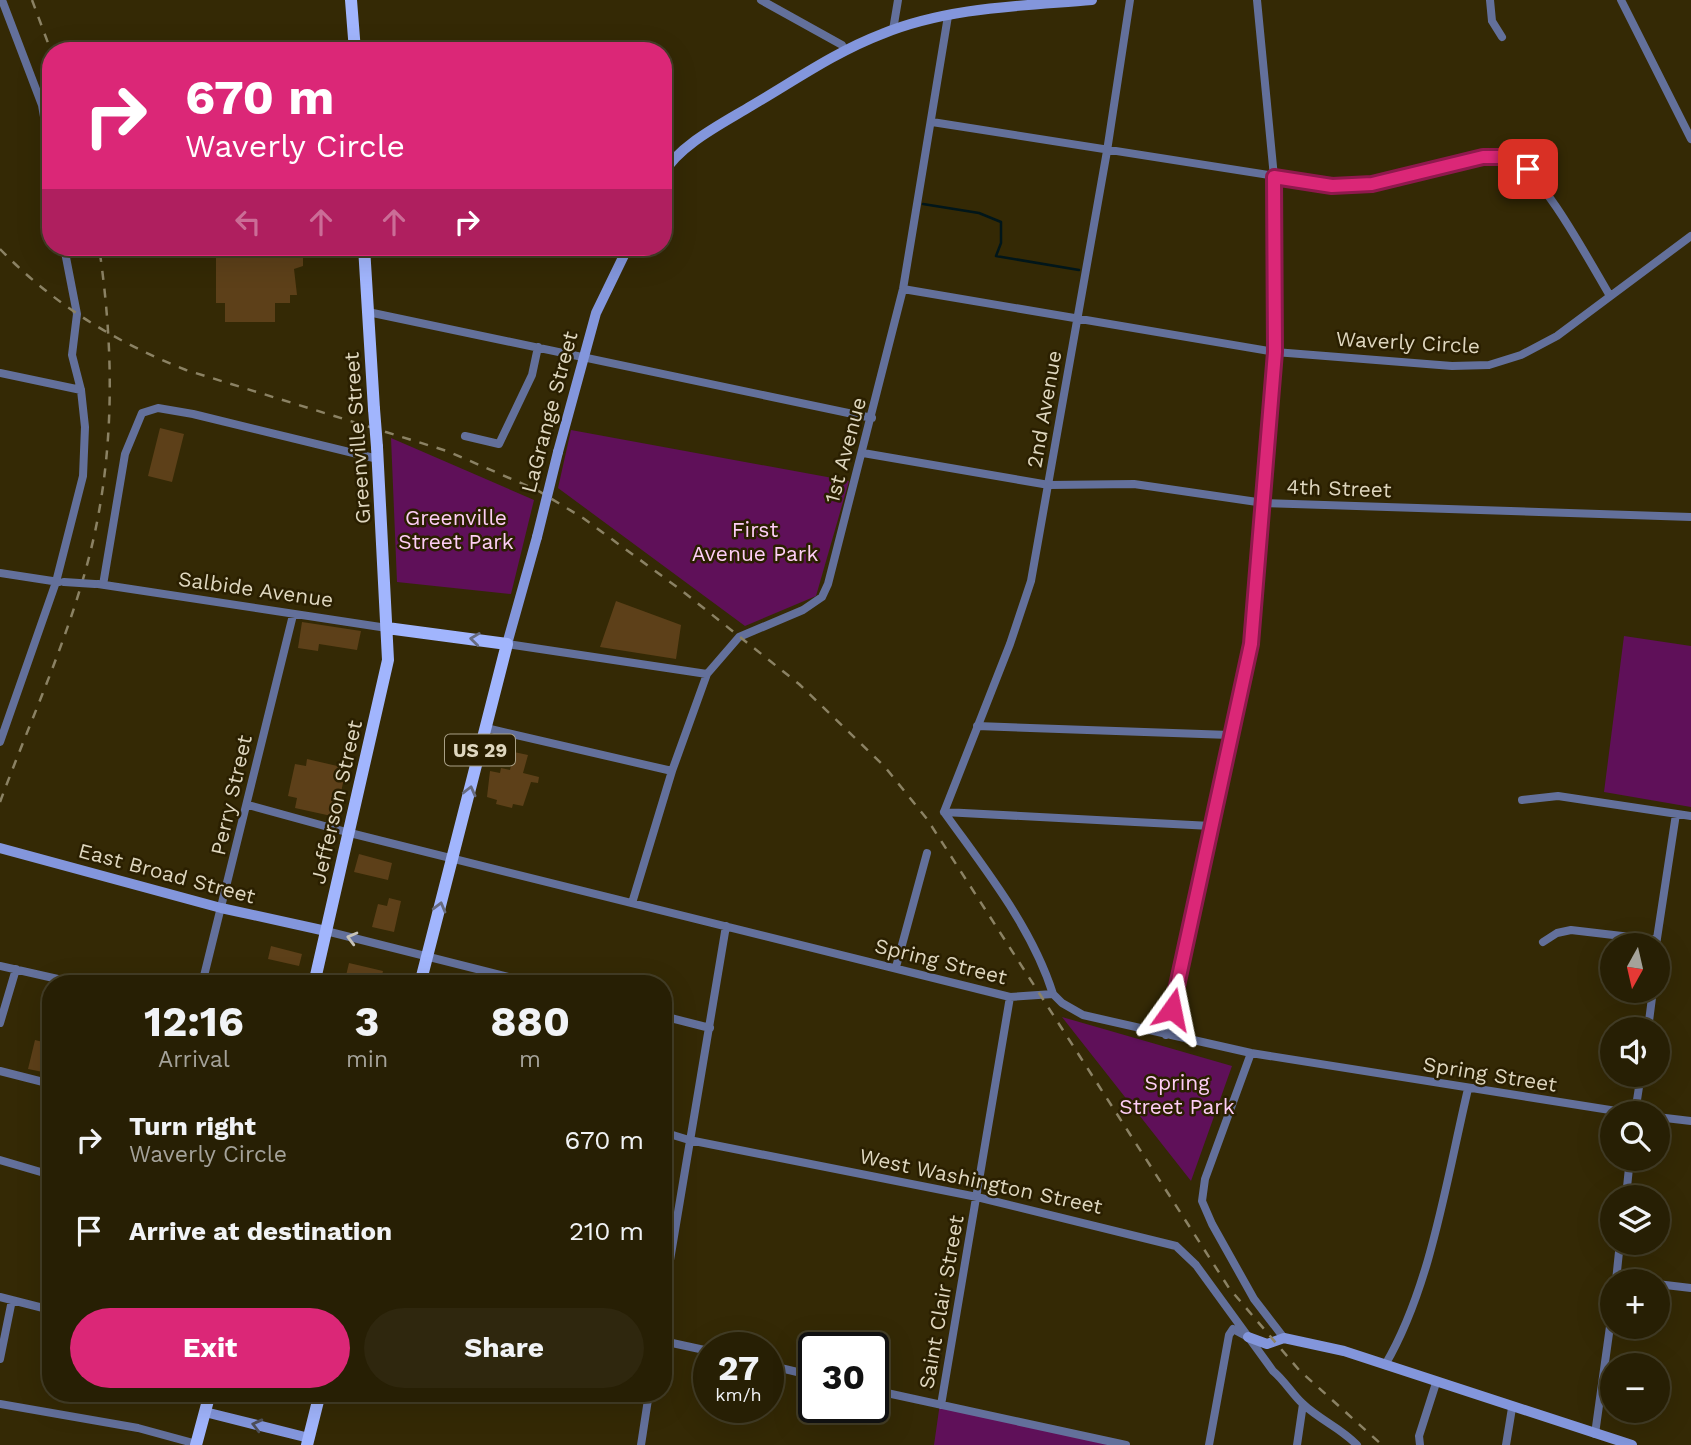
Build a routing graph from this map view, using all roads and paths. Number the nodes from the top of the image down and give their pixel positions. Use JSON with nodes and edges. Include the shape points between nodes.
{"nodes":[{"id":1,"x":2,"y":0,"type":"edge"},
{"id":2,"x":351,"y":0,"type":"edge"},
{"id":3,"x":761,"y":0,"type":"edge"},
{"id":4,"x":898,"y":0,"type":"edge"},
{"id":5,"x":1093,"y":0,"type":"edge"},
{"id":6,"x":1130,"y":0,"type":"edge"},
{"id":7,"x":1257,"y":0,"type":"edge"},
{"id":8,"x":1490,"y":0,"type":"edge"},
{"id":9,"x":1621,"y":0,"type":"edge"},
{"id":10,"x":948,"y":16,"type":"junction"},
{"id":11,"x":893,"y":30,"type":"junction"},
{"id":12,"x":1502,"y":37,"type":"dead end"},
{"id":13,"x":354,"y":42,"type":"edge"},
{"id":14,"x":845,"y":50,"type":"junction"},
{"id":15,"x":42,"y":105,"type":"edge"},
{"id":16,"x":932,"y":122,"type":"junction"},
{"id":17,"x":1691,"y":139,"type":"edge"},
{"id":18,"x":1107,"y":151,"type":"junction"},
{"id":19,"x":672,"y":162,"type":"edge"},
{"id":20,"x":1274,"y":177,"type":"junction"},
{"id":21,"x":1691,"y":236,"type":"edge"},
{"id":22,"x":66,"y":256,"type":"edge"},
{"id":23,"x":365,"y":256,"type":"edge"},
{"id":24,"x":624,"y":256,"type":"edge"},
{"id":25,"x":903,"y":289,"type":"junction"},
{"id":26,"x":1610,"y":296,"type":"junction"},
{"id":27,"x":368,"y":312,"type":"junction"},
{"id":28,"x":1077,"y":318,"type":"junction"},
{"id":29,"x":538,"y":347,"type":"junction"},
{"id":30,"x":1275,"y":352,"type":"junction"},
{"id":31,"x":583,"y":357,"type":"junction"},
{"id":32,"x":0,"y":373,"type":"edge"},
{"id":33,"x":81,"y":390,"type":"junction"},
{"id":34,"x":872,"y":418,"type":"junction"},
{"id":35,"x":465,"y":436,"type":"dead end"},
{"id":36,"x":377,"y":453,"type":"junction"},
{"id":37,"x":863,"y":453,"type":"junction"},
{"id":38,"x":1049,"y":485,"type":"junction"},
{"id":39,"x":1264,"y":503,"type":"junction"},
{"id":40,"x":1691,"y":517,"type":"edge"},
{"id":41,"x":0,"y":573,"type":"edge"},
{"id":42,"x":60,"y":582,"type":"junction"},
{"id":43,"x":99,"y":584,"type":"junction"},
{"id":44,"x":293,"y":615,"type":"junction"},
{"id":45,"x":387,"y":628,"type":"junction"},
{"id":46,"x":403,"y":630,"type":"junction"},
{"id":47,"x":507,"y":644,"type":"junction"},
{"id":48,"x":388,"y":660,"type":"junction"},
{"id":49,"x":707,"y":674,"type":"junction"},
{"id":50,"x":977,"y":726,"type":"junction"},
{"id":51,"x":486,"y":728,"type":"junction"},
{"id":52,"x":1230,"y":735,"type":"junction"},
{"id":53,"x":0,"y":742,"type":"edge"},
{"id":54,"x":672,"y":771,"type":"junction"},
{"id":55,"x":1522,"y":800,"type":"dead end"},
{"id":56,"x":248,"y":805,"type":"junction"},
{"id":57,"x":944,"y":812,"type":"junction"},
{"id":58,"x":1676,"y":814,"type":"junction"},
{"id":59,"x":1691,"y":816,"type":"edge"},
{"id":60,"x":1211,"y":826,"type":"junction"},
{"id":61,"x":350,"y":833,"type":"junction"},
{"id":62,"x":0,"y":848,"type":"edge"},
{"id":63,"x":927,"y":853,"type":"dead end"},
{"id":64,"x":453,"y":857,"type":"junction"},
{"id":65,"x":632,"y":903,"type":"junction"},
{"id":66,"x":221,"y":908,"type":"junction"},
{"id":67,"x":726,"y":926,"type":"junction"},
{"id":68,"x":326,"y":931,"type":"junction"},
{"id":69,"x":1657,"y":933,"type":"edge"},
{"id":70,"x":1600,"y":934,"type":"edge"},
{"id":71,"x":1543,"y":942,"type":"dead end"},
{"id":72,"x":426,"y":958,"type":"junction"},
{"id":73,"x":0,"y":966,"type":"edge"},
{"id":74,"x":896,"y":967,"type":"junction"},
{"id":75,"x":16,"y":969,"type":"junction"},
{"id":76,"x":42,"y":975,"type":"edge"},
{"id":77,"x":204,"y":975,"type":"edge"},
{"id":78,"x":316,"y":975,"type":"edge"},
{"id":79,"x":422,"y":975,"type":"edge"},
{"id":80,"x":496,"y":975,"type":"edge"},
{"id":81,"x":1053,"y":994,"type":"junction"},
{"id":82,"x":1010,"y":997,"type":"junction"},
{"id":83,"x":672,"y":1018,"type":"edge"},
{"id":84,"x":0,"y":1023,"type":"edge"},
{"id":85,"x":710,"y":1028,"type":"junction"},
{"id":86,"x":1166,"y":1035,"type":"junction"},
{"id":87,"x":1251,"y":1053,"type":"junction"},
{"id":88,"x":0,"y":1071,"type":"edge"},
{"id":89,"x":42,"y":1082,"type":"edge"},
{"id":90,"x":1468,"y":1089,"type":"junction"},
{"id":91,"x":1600,"y":1109,"type":"edge"},
{"id":92,"x":1670,"y":1119,"type":"edge"},
{"id":93,"x":1691,"y":1121,"type":"edge"},
{"id":94,"x":672,"y":1135,"type":"edge"},
{"id":95,"x":689,"y":1140,"type":"junction"},
{"id":96,"x":0,"y":1160,"type":"edge"},
{"id":97,"x":42,"y":1172,"type":"edge"},
{"id":98,"x":977,"y":1197,"type":"junction"},
{"id":99,"x":672,"y":1236,"type":"edge"},
{"id":100,"x":675,"y":1237,"type":"junction"},
{"id":101,"x":672,"y":1254,"type":"edge"},
{"id":102,"x":1670,"y":1286,"type":"edge"},
{"id":103,"x":1691,"y":1288,"type":"edge"},
{"id":104,"x":0,"y":1297,"type":"edge"},
{"id":105,"x":12,"y":1300,"type":"junction"},
{"id":106,"x":42,"y":1308,"type":"edge"},
{"id":107,"x":1248,"y":1337,"type":"junction"},
{"id":108,"x":1284,"y":1338,"type":"junction"},
{"id":109,"x":1608,"y":1339,"type":"edge"},
{"id":110,"x":672,"y":1343,"type":"edge"},
{"id":111,"x":693,"y":1348,"type":"edge"},
{"id":112,"x":0,"y":1359,"type":"edge"},
{"id":113,"x":1385,"y":1365,"type":"junction"},
{"id":114,"x":1436,"y":1383,"type":"junction"},
{"id":115,"x":889,"y":1394,"type":"edge"},
{"id":116,"x":207,"y":1402,"type":"edge"},
{"id":117,"x":318,"y":1402,"type":"edge"},
{"id":118,"x":648,"y":1402,"type":"edge"},
{"id":119,"x":0,"y":1404,"type":"edge"},
{"id":120,"x":1303,"y":1404,"type":"junction"},
{"id":121,"x":941,"y":1405,"type":"junction"},
{"id":122,"x":1512,"y":1408,"type":"junction"},
{"id":123,"x":205,"y":1412,"type":"junction"},
{"id":124,"x":1595,"y":1434,"type":"junction"},
{"id":125,"x":308,"y":1441,"type":"edge"},
{"id":126,"x":196,"y":1444,"type":"edge"},
{"id":127,"x":641,"y":1445,"type":"edge"},
{"id":128,"x":1126,"y":1445,"type":"edge"},
{"id":129,"x":1209,"y":1445,"type":"edge"},
{"id":130,"x":1297,"y":1445,"type":"edge"},
{"id":131,"x":1357,"y":1445,"type":"edge"},
{"id":132,"x":1420,"y":1445,"type":"edge"},
{"id":133,"x":1506,"y":1445,"type":"edge"},
{"id":134,"x":1632,"y":1445,"type":"edge"}],
"edges":[{"from":1,"to":15,"type":"street"},
{"from":2,"to":13,"type":"main road"},
{"from":3,"to":14,"type":"street"},
{"from":4,"to":11,"type":"street"},
{"from":5,"to":10,"type":"street"},
{"from":6,"to":18,"type":"street","name":"2nd Avenue"},
{"from":7,"to":20,"type":"street"},
{"from":8,"to":12,"type":"street","via":[[1492,21]]},
{"from":9,"to":17,"type":"street"},
{"from":10,"to":11,"type":"street"},
{"from":10,"to":16,"type":"street","name":"1st Avenue"},
{"from":11,"to":14,"type":"street"},
{"from":14,"to":19,"type":"street","via":[[708,132]]},
{"from":16,"to":18,"type":"street"},
{"from":16,"to":25,"type":"street","name":"1st Avenue"},
{"from":18,"to":20,"type":"street"},
{"from":18,"to":28,"type":"street","name":"2nd Avenue"},
{"from":20,"to":26,"type":"street","via":[[1332,186],[1372,184],[1483,157],[1509,157],[1528,169]]},
{"from":20,"to":30,"type":"street"},
{"from":21,"to":26,"type":"street","name":"Waverly Circle"},
{"from":22,"to":33,"type":"street","via":[[77,314],[72,355]]},
{"from":23,"to":27,"type":"main road","name":"Greenville Street"},
{"from":24,"to":31,"type":"street","name":"LaGrange Street","via":[[596,313]]},
{"from":25,"to":28,"type":"street","name":"Waverly Circle"},
{"from":25,"to":34,"type":"street","name":"1st Avenue"},
{"from":26,"to":30,"type":"street","name":"Waverly Circle","via":[[1557,336],[1489,365]]},
{"from":27,"to":29,"type":"street"},
{"from":27,"to":36,"type":"main road","name":"Greenville Street","bridge":true},
{"from":28,"to":30,"type":"street","name":"Waverly Circle"},
{"from":28,"to":38,"type":"street","name":"2nd Avenue"},
{"from":29,"to":31,"type":"street"},
{"from":29,"to":35,"type":"street","via":[[531,375],[499,444]]},
{"from":30,"to":39,"type":"street"},
{"from":31,"to":34,"type":"street"},
{"from":31,"to":47,"type":"street","name":"LaGrange Street","bridge":true},
{"from":32,"to":33,"type":"street"},
{"from":33,"to":42,"type":"street","via":[[83,476]]},
{"from":34,"to":37,"type":"street","name":"1st Avenue"},
{"from":36,"to":43,"type":"street","via":[[158,408],[142,413],[125,454]]},
{"from":36,"to":45,"type":"main road","name":"Greenville Street"},
{"from":37,"to":38,"type":"street","name":"4th Street"},
{"from":37,"to":49,"type":"street","name":"1st Avenue","via":[[821,597],[803,610],[739,637]]},
{"from":38,"to":39,"type":"street","name":"4th Street","via":[[1134,484]]},
{"from":38,"to":50,"type":"street","name":"2nd Avenue","via":[[1031,581]]},
{"from":39,"to":40,"type":"street","name":"4th Street"},
{"from":39,"to":52,"type":"street","via":[[1251,644]]},
{"from":41,"to":42,"type":"street","name":"Salbide Avenue"},
{"from":42,"to":43,"type":"street","name":"Salbide Avenue","bridge":true},
{"from":42,"to":53,"type":"street"},
{"from":43,"to":44,"type":"street","name":"Salbide Avenue"},
{"from":44,"to":45,"type":"street","name":"Salbide Avenue"},
{"from":44,"to":56,"type":"street","name":"Perry Street"},
{"from":45,"to":46,"type":"main road","name":"Salbide Avenue"},
{"from":45,"to":48,"type":"main road","name":"Jefferson Street"},
{"from":47,"to":46,"type":"main road","name":"Salbide Avenue","one_way":true},
{"from":46,"to":48,"type":"main road"},
{"from":47,"to":49,"type":"street"},
{"from":47,"to":51,"type":"main road","name":"LaGrange Street","number":"US 29"},
{"from":48,"to":61,"type":"main road","name":"Jefferson Street"},
{"from":49,"to":54,"type":"street","name":"1st Avenue"},
{"from":50,"to":52,"type":"street"},
{"from":50,"to":57,"type":"street","name":"2nd Avenue"},
{"from":51,"to":54,"type":"street"},
{"from":64,"to":51,"type":"main road","name":"LaGrange Street","number":"US 29","one_way":true},
{"from":52,"to":60,"type":"street"},
{"from":54,"to":65,"type":"street","name":"1st Avenue"},
{"from":55,"to":58,"type":"street","via":[[1558,796]]},
{"from":56,"to":61,"type":"street","name":"Spring Street"},
{"from":56,"to":66,"type":"street","name":"Perry Street"},
{"from":57,"to":60,"type":"street"},
{"from":57,"to":81,"type":"street","via":[[1010,907],[1044,966]]},
{"from":58,"to":59,"type":"street"},
{"from":58,"to":69,"type":"street"},
{"from":60,"to":86,"type":"street"},
{"from":61,"to":64,"type":"street","name":"Spring Street"},
{"from":61,"to":68,"type":"main road","name":"Jefferson Street"},
{"from":62,"to":66,"type":"street","name":"East Broad Street"},
{"from":63,"to":74,"type":"street"},
{"from":64,"to":65,"type":"street","name":"Spring Street"},
{"from":72,"to":64,"type":"main road","name":"LaGrange Street","number":"US 29","one_way":true},
{"from":65,"to":67,"type":"street","name":"Spring Street"},
{"from":66,"to":68,"type":"street","name":"East Broad Street"},
{"from":66,"to":77,"type":"street","name":"Perry Street"},
{"from":67,"to":74,"type":"street","name":"Spring Street"},
{"from":67,"to":85,"type":"street"},
{"from":72,"to":68,"type":"street","one_way":true},
{"from":68,"to":78,"type":"main road","name":"Jefferson Street"},
{"from":70,"to":71,"type":"street","via":[[1571,930]]},
{"from":72,"to":79,"type":"main road","number":"US 29"},
{"from":72,"to":80,"type":"street"},
{"from":73,"to":75,"type":"street"},
{"from":74,"to":82,"type":"street","name":"Spring Street"},
{"from":75,"to":76,"type":"street"},
{"from":75,"to":84,"type":"street"},
{"from":81,"to":82,"type":"street","name":"Spring Street"},
{"from":81,"to":86,"type":"street","name":"Spring Street","via":[[1083,1015]]},
{"from":82,"to":98,"type":"street","name":"Saint Clair Street"},
{"from":83,"to":85,"type":"street"},
{"from":85,"to":95,"type":"street"},
{"from":86,"to":87,"type":"street","name":"Spring Street"},
{"from":87,"to":90,"type":"street","name":"Spring Street"},
{"from":87,"to":108,"type":"street","via":[[1205,1179],[1202,1201],[1254,1299]]},
{"from":88,"to":89,"type":"street"},
{"from":90,"to":91,"type":"street","name":"Spring Street"},
{"from":90,"to":113,"type":"street","via":[[1420,1286]]},
{"from":92,"to":93,"type":"street"},
{"from":94,"to":95,"type":"street","name":"West Washington Street"},
{"from":95,"to":98,"type":"street","name":"West Washington Street"},
{"from":95,"to":100,"type":"street"},
{"from":96,"to":97,"type":"street"},
{"from":98,"to":107,"type":"street","name":"West Washington Street","via":[[1176,1246],[1196,1265]]},
{"from":98,"to":121,"type":"street","name":"Saint Clair Street"},
{"from":99,"to":100,"type":"street"},
{"from":100,"to":101,"type":"street"},
{"from":102,"to":103,"type":"street"},
{"from":104,"to":105,"type":"street"},
{"from":105,"to":106,"type":"street"},
{"from":105,"to":112,"type":"street"},
{"from":107,"to":108,"type":"street","via":[[1267,1344]]},
{"from":107,"to":120,"type":"street","name":"West Washington Street"},
{"from":107,"to":129,"type":"street","via":[[1233,1329],[1229,1335]]},
{"from":108,"to":113,"type":"street"},
{"from":109,"to":124,"type":"street"},
{"from":110,"to":111,"type":"street"},
{"from":113,"to":114,"type":"street"},
{"from":114,"to":122,"type":"street"},
{"from":114,"to":132,"type":"street"},
{"from":115,"to":121,"type":"street"},
{"from":116,"to":123,"type":"main road"},
{"from":117,"to":125,"type":"main road"},
{"from":118,"to":127,"type":"street"},
{"from":119,"to":126,"type":"street","via":[[138,1428]]},
{"from":120,"to":130,"type":"street"},
{"from":120,"to":131,"type":"street","name":"West Washington Street"},
{"from":121,"to":128,"type":"street"},
{"from":122,"to":124,"type":"street"},
{"from":122,"to":133,"type":"street"},
{"from":125,"to":123,"type":"street","one_way":true},
{"from":123,"to":126,"type":"main road"},
{"from":124,"to":134,"type":"street"}]}
